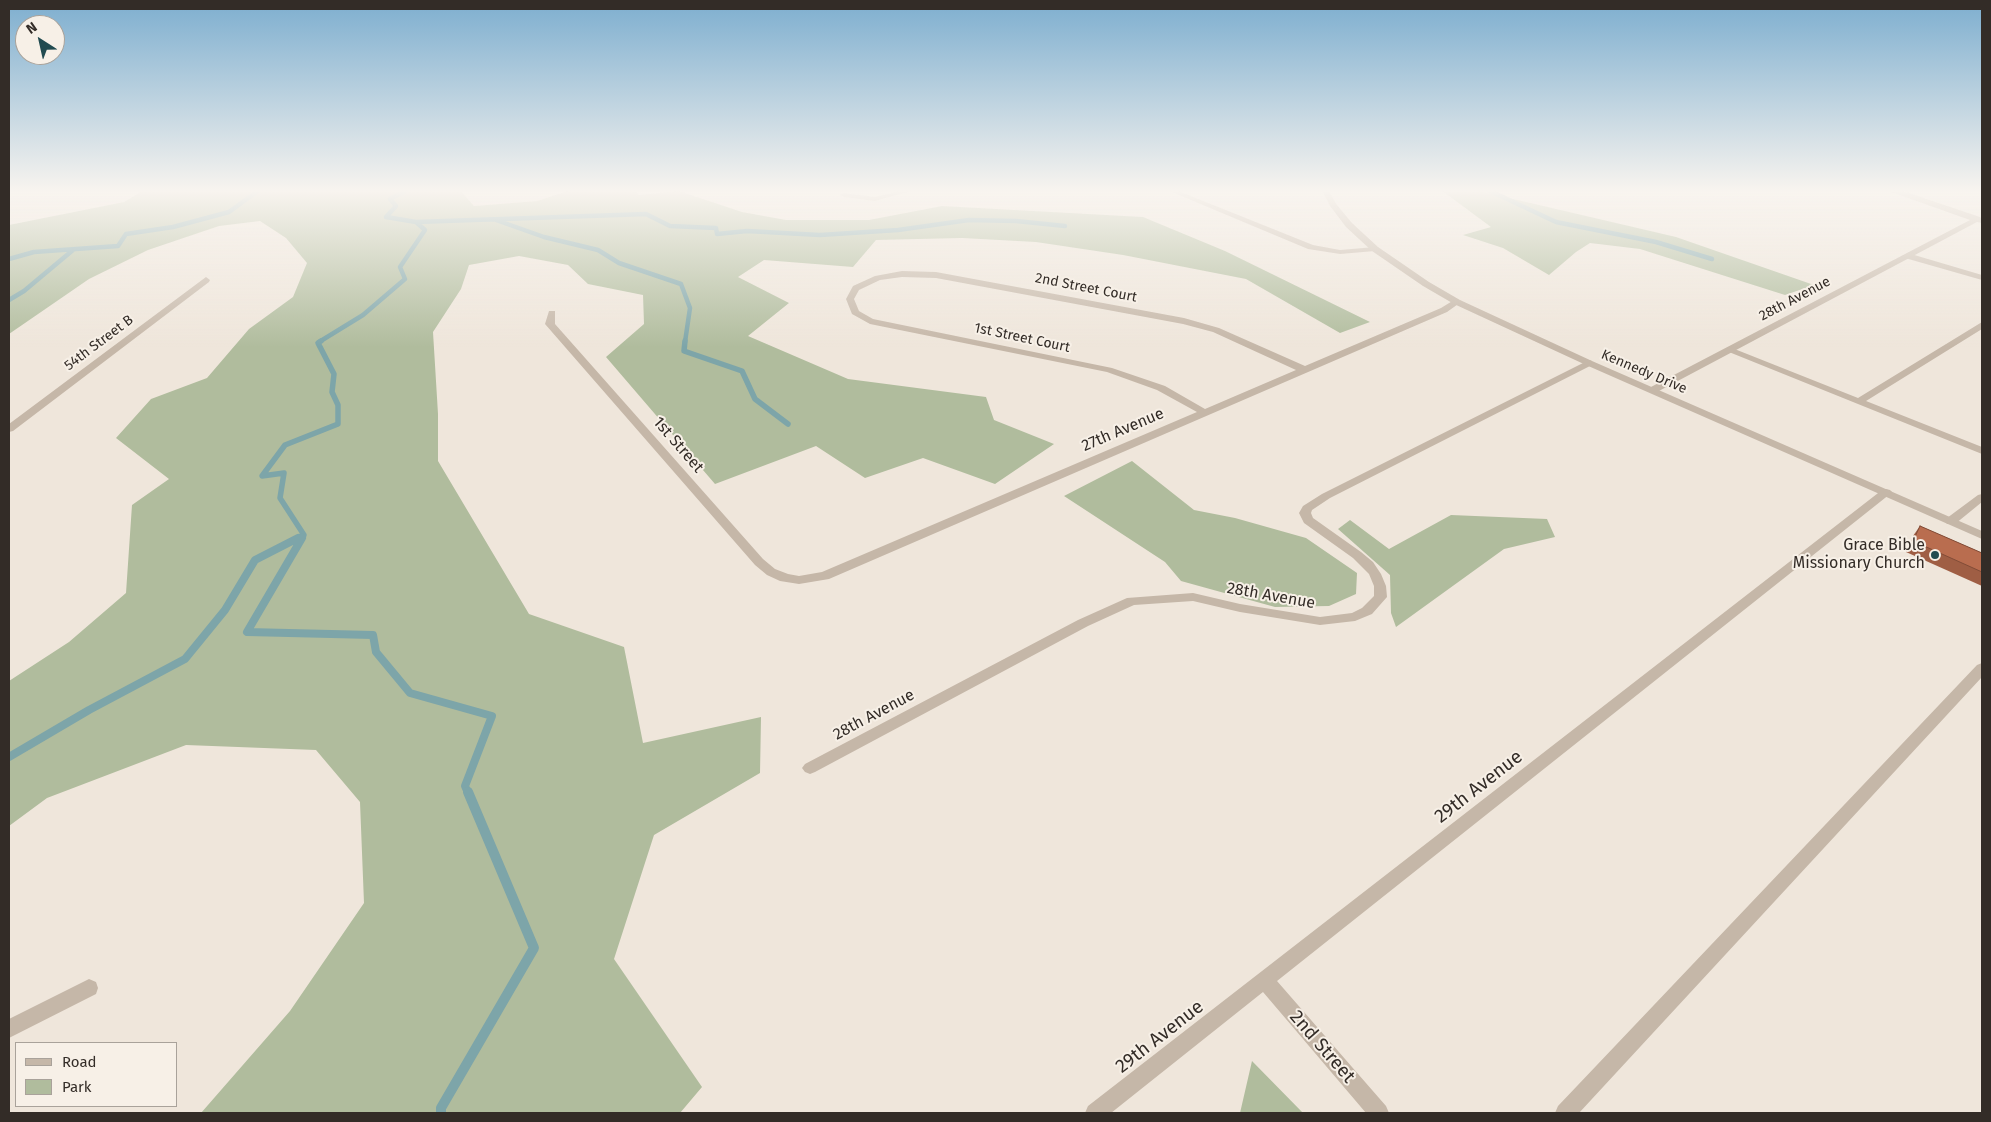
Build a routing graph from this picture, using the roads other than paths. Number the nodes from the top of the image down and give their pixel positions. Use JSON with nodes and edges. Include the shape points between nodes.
{"nodes":[{"id":1,"x":1300,"y":242,"type":"edge"},
{"id":2,"x":1368,"y":242,"type":"edge"},
{"id":3,"x":1935,"y":242,"type":"edge"},
{"id":4,"x":1375,"y":249,"type":"junction"},
{"id":5,"x":1908,"y":256,"type":"junction"},
{"id":6,"x":1982,"y":278,"type":"edge"},
{"id":7,"x":206,"y":280,"type":"dead end"},
{"id":8,"x":856,"y":288,"type":"joint"},
{"id":9,"x":1457,"y":302,"type":"junction"},
{"id":10,"x":552,"y":313,"type":"dead end"},
{"id":11,"x":1982,"y":325,"type":"edge"},
{"id":12,"x":1729,"y":350,"type":"junction"},
{"id":13,"x":1589,"y":363,"type":"junction"},
{"id":14,"x":1305,"y":370,"type":"junction"},
{"id":15,"x":1653,"y":390,"type":"junction"},
{"id":16,"x":1858,"y":402,"type":"junction"},
{"id":17,"x":1206,"y":413,"type":"junction"},
{"id":18,"x":9,"y":429,"type":"edge"},
{"id":19,"x":1982,"y":451,"type":"edge"},
{"id":20,"x":1886,"y":492,"type":"junction"},
{"id":21,"x":1982,"y":497,"type":"edge"},
{"id":22,"x":1951,"y":521,"type":"junction"},
{"id":23,"x":1982,"y":534,"type":"edge"},
{"id":24,"x":799,"y":580,"type":"joint"},
{"id":25,"x":1982,"y":668,"type":"edge"},
{"id":26,"x":810,"y":768,"type":"dead end"},
{"id":27,"x":1265,"y":981,"type":"junction"},
{"id":28,"x":89,"y":988,"type":"dead end"},
{"id":29,"x":9,"y":1030,"type":"edge"},
{"id":30,"x":1094,"y":1113,"type":"edge"},
{"id":31,"x":1379,"y":1113,"type":"edge"},
{"id":32,"x":1565,"y":1113,"type":"edge"}],
"edges":[{"from":1,"to":4,"type":"street","via":[[1340,252]]},
{"from":2,"to":4,"type":"street","name":"Kennedy Drive"},
{"from":3,"to":5,"type":"street","name":"28th Avenue"},
{"from":4,"to":9,"type":"street","name":"Kennedy Drive"},
{"from":5,"to":6,"type":"street"},
{"from":5,"to":12,"type":"street","name":"28th Avenue"},
{"from":7,"to":18,"type":"street","name":"54th Street B"},
{"from":8,"to":14,"type":"street","name":"2nd Street Court","via":[[889,276],[919,274],[1057,296],[1201,325]]},
{"from":8,"to":17,"type":"street","name":"1st Street Court","via":[[850,299],[851,307],[870,321],[1109,370],[1161,388]]},
{"from":9,"to":13,"type":"street","name":"Kennedy Drive"},
{"from":9,"to":14,"type":"street","name":"27th Avenue"},
{"from":10,"to":24,"type":"street","name":"1st Street","via":[[550,324],[759,562],[771,572]]},
{"from":11,"to":16,"type":"street"},
{"from":12,"to":15,"type":"street","name":"28th Avenue"},
{"from":12,"to":16,"type":"street"},
{"from":13,"to":15,"type":"street","name":"Kennedy Drive"},
{"from":13,"to":26,"type":"street","name":"28th Avenue","via":[[1307,508],[1308,520],[1357,555],[1375,574],[1380,597],[1367,611],[1355,617],[1320,621],[1193,597],[1132,601],[1083,623]]},
{"from":14,"to":17,"type":"street","name":"27th Avenue"},
{"from":15,"to":20,"type":"street","name":"Kennedy Drive"},
{"from":16,"to":19,"type":"street"},
{"from":17,"to":24,"type":"street","name":"27th Avenue","via":[[825,576]]},
{"from":20,"to":22,"type":"street","name":"Kennedy Drive"},
{"from":20,"to":27,"type":"street","name":"29th Avenue"},
{"from":21,"to":22,"type":"street"},
{"from":22,"to":23,"type":"street","name":"Kennedy Drive"},
{"from":25,"to":32,"type":"street"},
{"from":27,"to":30,"type":"street","name":"29th Avenue"},
{"from":27,"to":31,"type":"street","name":"2nd Street"},
{"from":28,"to":29,"type":"street"}]}
